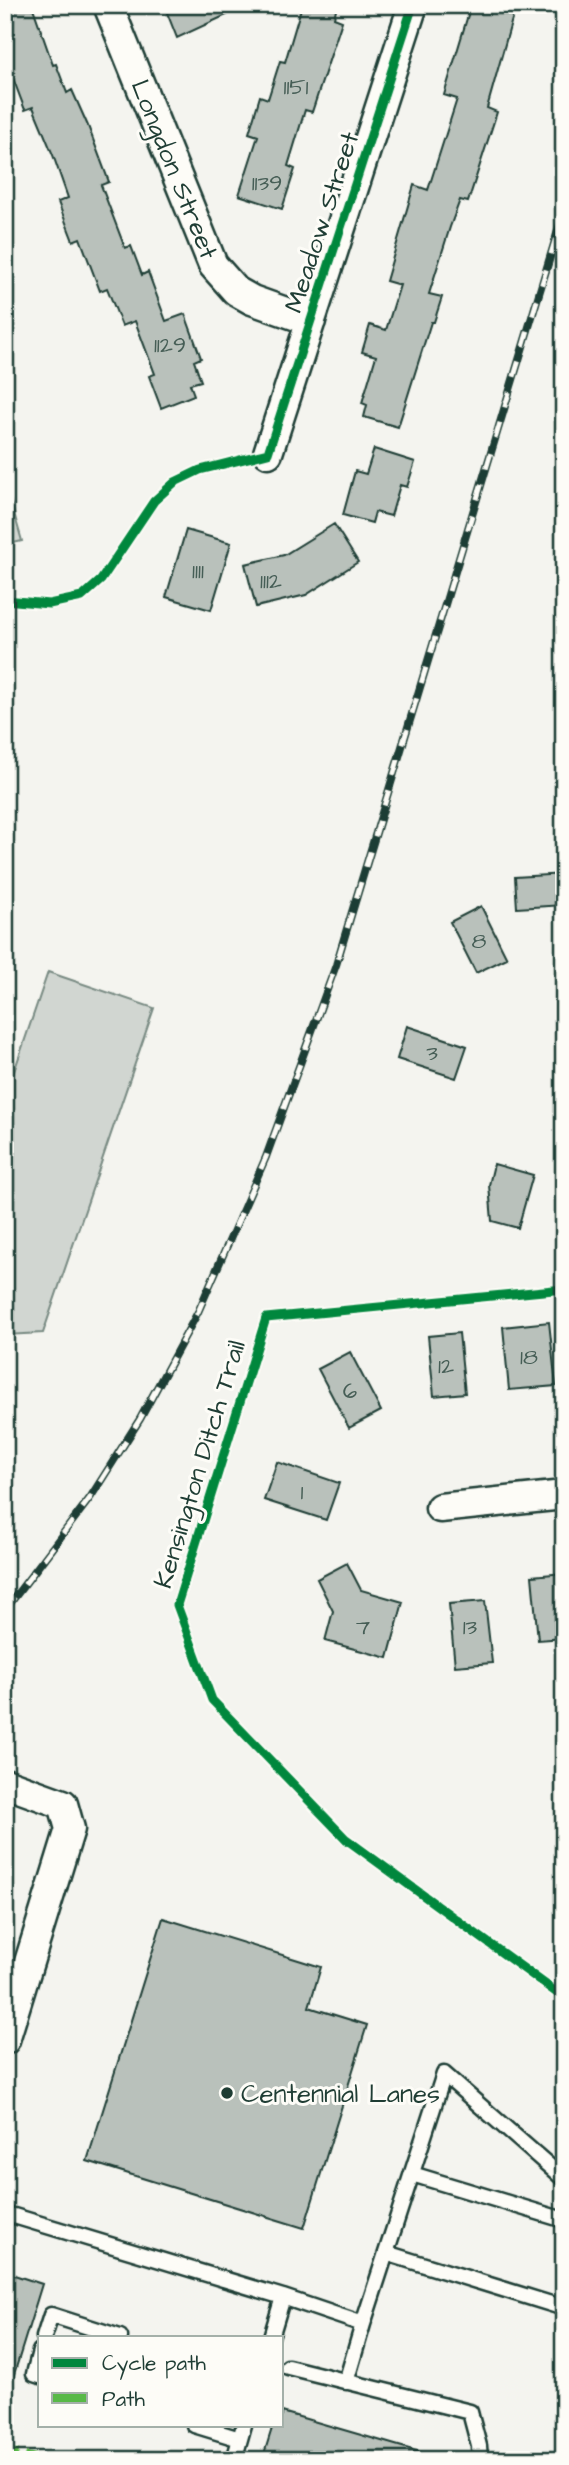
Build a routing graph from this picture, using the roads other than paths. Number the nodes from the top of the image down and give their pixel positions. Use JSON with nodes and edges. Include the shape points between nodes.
{"nodes":[{"id":1,"x":108,"y":5,"type":"edge"},
{"id":2,"x":413,"y":5,"type":"edge"},
{"id":3,"x":311,"y":321,"type":"junction"},
{"id":4,"x":268,"y":453,"type":"dead end"},
{"id":5,"x":564,"y":1495,"type":"edge"},
{"id":6,"x":440,"y":1508,"type":"dead end"},
{"id":7,"x":5,"y":1783,"type":"edge"},
{"id":8,"x":5,"y":2039,"type":"edge"},
{"id":9,"x":412,"y":2174,"type":"junction"},
{"id":10,"x":564,"y":2179,"type":"edge"},
{"id":11,"x":14,"y":2216,"type":"dead end"},
{"id":12,"x":564,"y":2220,"type":"edge"},
{"id":13,"x":386,"y":2253,"type":"junction"},
{"id":14,"x":283,"y":2297,"type":"junction"},
{"id":15,"x":564,"y":2308,"type":"edge"},
{"id":16,"x":363,"y":2324,"type":"junction"},
{"id":17,"x":44,"y":2336,"type":"edge"},
{"id":18,"x":117,"y":2336,"type":"edge"},
{"id":19,"x":271,"y":2336,"type":"edge"},
{"id":20,"x":38,"y":2359,"type":"edge"},
{"id":21,"x":288,"y":2367,"type":"dead end"},
{"id":22,"x":38,"y":2375,"type":"edge"},
{"id":23,"x":346,"y":2382,"type":"junction"},
{"id":24,"x":201,"y":2426,"type":"edge"},
{"id":25,"x":242,"y":2432,"type":"edge"},
{"id":26,"x":234,"y":2460,"type":"edge"},
{"id":27,"x":480,"y":2460,"type":"edge"}],
"edges":[{"from":1,"to":3,"type":"street","name":"Longdon Street","via":[[213,265],[236,291]]},
{"from":2,"to":3,"type":"street","name":"Meadow Street"},
{"from":3,"to":4,"type":"street","name":"Meadow Street"},
{"from":5,"to":6,"type":"street"},
{"from":7,"to":8,"type":"street","via":[[63,1804],[70,1829]]},
{"from":9,"to":10,"type":"lane","via":[[444,2074]]},
{"from":9,"to":12,"type":"lane"},
{"from":9,"to":13,"type":"lane"},
{"from":11,"to":14,"type":"lane"},
{"from":13,"to":15,"type":"lane"},
{"from":13,"to":16,"type":"lane"},
{"from":14,"to":16,"type":"lane"},
{"from":14,"to":19,"type":"lane"},
{"from":16,"to":23,"type":"lane"},
{"from":17,"to":18,"type":"lane","via":[[51,2315]]},
{"from":20,"to":22,"type":"lane","via":[[34,2374]]},
{"from":21,"to":23,"type":"lane"},
{"from":23,"to":27,"type":"lane","via":[[470,2412]]},
{"from":24,"to":25,"type":"lane"},
{"from":25,"to":26,"type":"lane"}]}
